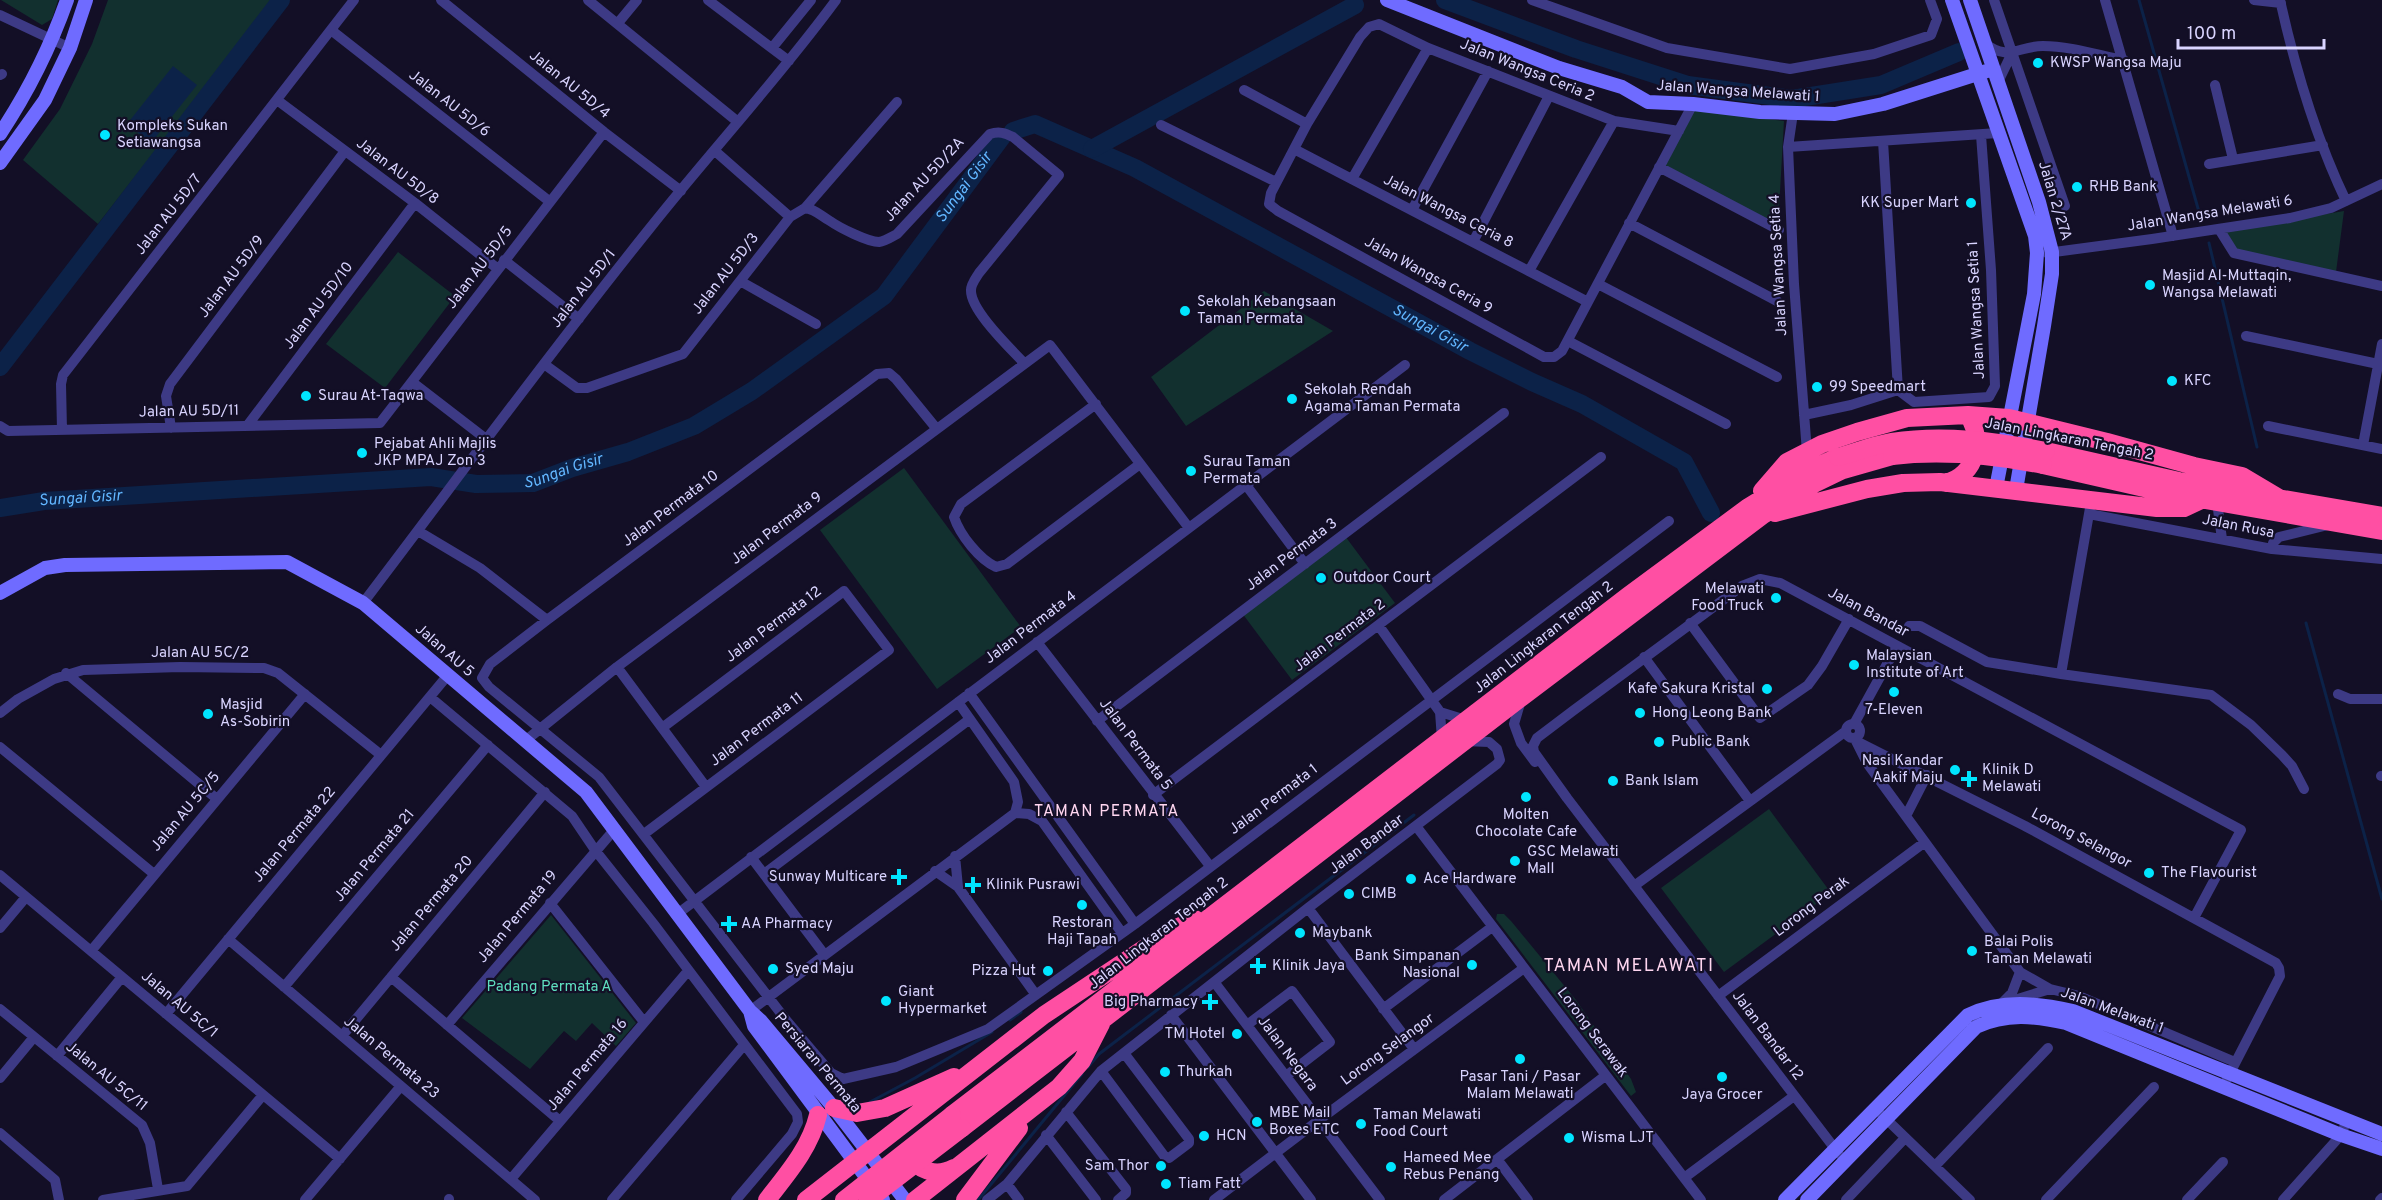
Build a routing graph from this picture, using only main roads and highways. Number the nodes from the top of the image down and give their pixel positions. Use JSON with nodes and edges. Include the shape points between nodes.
{"nodes":[{"id":1,"x":67,"y":0,"type":"edge"},
{"id":2,"x":86,"y":0,"type":"edge"},
{"id":3,"x":1387,"y":0,"type":"edge"},
{"id":4,"x":1952,"y":0,"type":"edge"},
{"id":5,"x":1970,"y":0,"type":"edge"},
{"id":6,"x":1978,"y":74,"type":"junction"},
{"id":7,"x":1995,"y":75,"type":"junction"},
{"id":8,"x":0,"y":134,"type":"edge"},
{"id":9,"x":0,"y":163,"type":"edge"},
{"id":10,"x":1968,"y":415,"type":"junction"},
{"id":11,"x":2009,"y":418,"type":"junction"},
{"id":12,"x":2028,"y":423,"type":"junction"},
{"id":13,"x":2044,"y":458,"type":"junction"},
{"id":14,"x":1946,"y":483,"type":"junction"},
{"id":15,"x":1996,"y":488,"type":"junction"},
{"id":16,"x":2016,"y":490,"type":"junction"},
{"id":17,"x":2279,"y":498,"type":"junction"},
{"id":18,"x":2209,"y":501,"type":"junction"},
{"id":19,"x":1755,"y":512,"type":"junction"},
{"id":20,"x":2382,"y":516,"type":"edge"},
{"id":21,"x":2382,"y":531,"type":"edge"},
{"id":22,"x":0,"y":593,"type":"edge"},
{"id":23,"x":1224,"y":906,"type":"junction"},
{"id":24,"x":750,"y":1011,"type":"joint"},
{"id":25,"x":1103,"y":1020,"type":"junction"},
{"id":26,"x":981,"y":1064,"type":"junction"},
{"id":27,"x":1035,"y":1107,"type":"junction"},
{"id":28,"x":826,"y":1111,"type":"junction"},
{"id":29,"x":918,"y":1113,"type":"junction"},
{"id":30,"x":1880,"y":1113,"type":"junction"},
{"id":31,"x":957,"y":1122,"type":"junction"},
{"id":32,"x":2382,"y":1134,"type":"edge"},
{"id":33,"x":2382,"y":1149,"type":"edge"},
{"id":34,"x":861,"y":1157,"type":"junction"},
{"id":35,"x":959,"y":1166,"type":"junction"},
{"id":36,"x":767,"y":1200,"type":"edge"},
{"id":37,"x":806,"y":1200,"type":"edge"},
{"id":38,"x":816,"y":1200,"type":"edge"},
{"id":39,"x":844,"y":1200,"type":"edge"},
{"id":40,"x":854,"y":1200,"type":"edge"},
{"id":41,"x":868,"y":1200,"type":"edge"},
{"id":42,"x":883,"y":1200,"type":"edge"},
{"id":43,"x":904,"y":1200,"type":"edge"},
{"id":44,"x":915,"y":1200,"type":"edge"},
{"id":45,"x":965,"y":1200,"type":"edge"},
{"id":46,"x":1785,"y":1200,"type":"edge"},
{"id":47,"x":1806,"y":1200,"type":"edge"}],
"edges":[{"from":1,"to":8,"type":"main road","via":[[24,98]]},
{"from":2,"to":9,"type":"main road","via":[[70,48],[45,100]]},
{"from":3,"to":6,"type":"main road","name":"Jalan Wangsa Melawati 1","via":[[1559,68],[1622,87],[1648,102],[1835,114],[1883,104]]},
{"from":4,"to":6,"type":"main road","name":"Jalan 2/27A"},
{"from":5,"to":7,"type":"main road","name":"Jalan 2/27A"},
{"from":6,"to":7,"type":"main road","name":"Jalan Wangsa Melawati 1"},
{"from":6,"to":11,"type":"main road","name":"Jalan 2/27A","via":[[2035,236],[2037,253],[2034,294]]},
{"from":7,"to":12,"type":"main road","name":"Jalan 2/27A","via":[[2052,252],[2052,274]]},
{"from":10,"to":11,"type":"highway"},
{"from":10,"to":14,"type":"highway","via":[[1978,435],[1970,466],[1964,475]]},
{"from":10,"to":19,"type":"highway","via":[[1898,420],[1807,452],[1787,462]]},
{"from":11,"to":12,"type":"highway"},
{"from":11,"to":15,"type":"main road","name":"Jalan 2/27A"},
{"from":12,"to":16,"type":"main road","name":"Jalan 2/27A"},
{"from":12,"to":17,"type":"highway","via":[[2242,476]]},
{"from":13,"to":17,"type":"highway","name":"Jalan Lingkaran Tengah 2"},
{"from":13,"to":18,"type":"highway","name":"Jalan Lingkaran Tengah 2"},
{"from":13,"to":19,"type":"highway","name":"Jalan Lingkaran Tengah 2","bridge":true,"via":[[1892,456],[1843,470]]},
{"from":13,"to":19,"type":"highway","name":"Jalan Lingkaran Tengah 2","bridge":true,"via":[[1962,439],[1913,439],[1877,445],[1807,471]]},
{"from":14,"to":15,"type":"highway"},
{"from":14,"to":19,"type":"highway","via":[[1903,483]]},
{"from":15,"to":16,"type":"highway"},
{"from":16,"to":18,"type":"highway","via":[[2090,506],[2184,508]]},
{"from":17,"to":20,"type":"highway","name":"Jalan Lingkaran Tengah 2"},
{"from":18,"to":21,"type":"highway","name":"Jalan Lingkaran Tengah 2"},
{"from":19,"to":23,"type":"highway","name":"Jalan Lingkaran Tengah 2","via":[[1628,596]]},
{"from":19,"to":25,"type":"highway","name":"Jalan Lingkaran Tengah 2"},
{"from":22,"to":24,"type":"main road","name":"Jalan AU 5","via":[[45,568],[287,562],[363,603],[586,792]]},
{"from":23,"to":26,"type":"highway","via":[[1172,930],[1044,1015]]},
{"from":23,"to":31,"type":"highway","name":"Jalan Lingkaran Tengah 2"},
{"from":24,"to":28,"type":"main road","name":"Persiaran Permata"},
{"from":25,"to":27,"type":"highway","via":[[1082,1061],[1059,1088]]},
{"from":25,"to":31,"type":"highway","name":"Jalan Lingkaran Tengah 2"},
{"from":26,"to":28,"type":"highway","via":[[885,1108],[857,1113]]},
{"from":26,"to":29,"type":"highway"},
{"from":27,"to":35,"type":"highway"},
{"from":27,"to":45,"type":"highway"},
{"from":28,"to":34,"type":"main road","name":"Persiaran Permata"},
{"from":28,"to":36,"type":"highway","via":[[808,1146]]},
{"from":29,"to":34,"type":"highway"},
{"from":29,"to":35,"type":"highway","via":[[906,1128],[904,1140],[913,1163],[936,1173]]},
{"from":30,"to":32,"type":"main road","name":"Jalan Melawati 1","via":[[1968,1015],[2002,1004],[2040,1005],[2073,1011],[2144,1040],[2232,1068]]},
{"from":30,"to":33,"type":"main road","name":"Jalan Melawati 1","via":[[1976,1027],[2005,1017],[2047,1019],[2066,1023]]},
{"from":30,"to":46,"type":"main road","name":"Jalan Melawati 1","via":[[1835,1149]]},
{"from":30,"to":47,"type":"main road","name":"Jalan Melawati 1","via":[[1844,1161]]},
{"from":31,"to":39,"type":"highway","name":"Jalan Lingkaran Tengah 2","bridge":true},
{"from":31,"to":41,"type":"highway","name":"Jalan Lingkaran Tengah 2","bridge":true},
{"from":34,"to":37,"type":"highway"},
{"from":34,"to":42,"type":"main road"},
{"from":34,"to":43,"type":"main road","name":"Persiaran Permata"},
{"from":35,"to":44,"type":"highway"},
{"from":38,"to":40,"type":"highway","via":[[837,1193]]}]}
